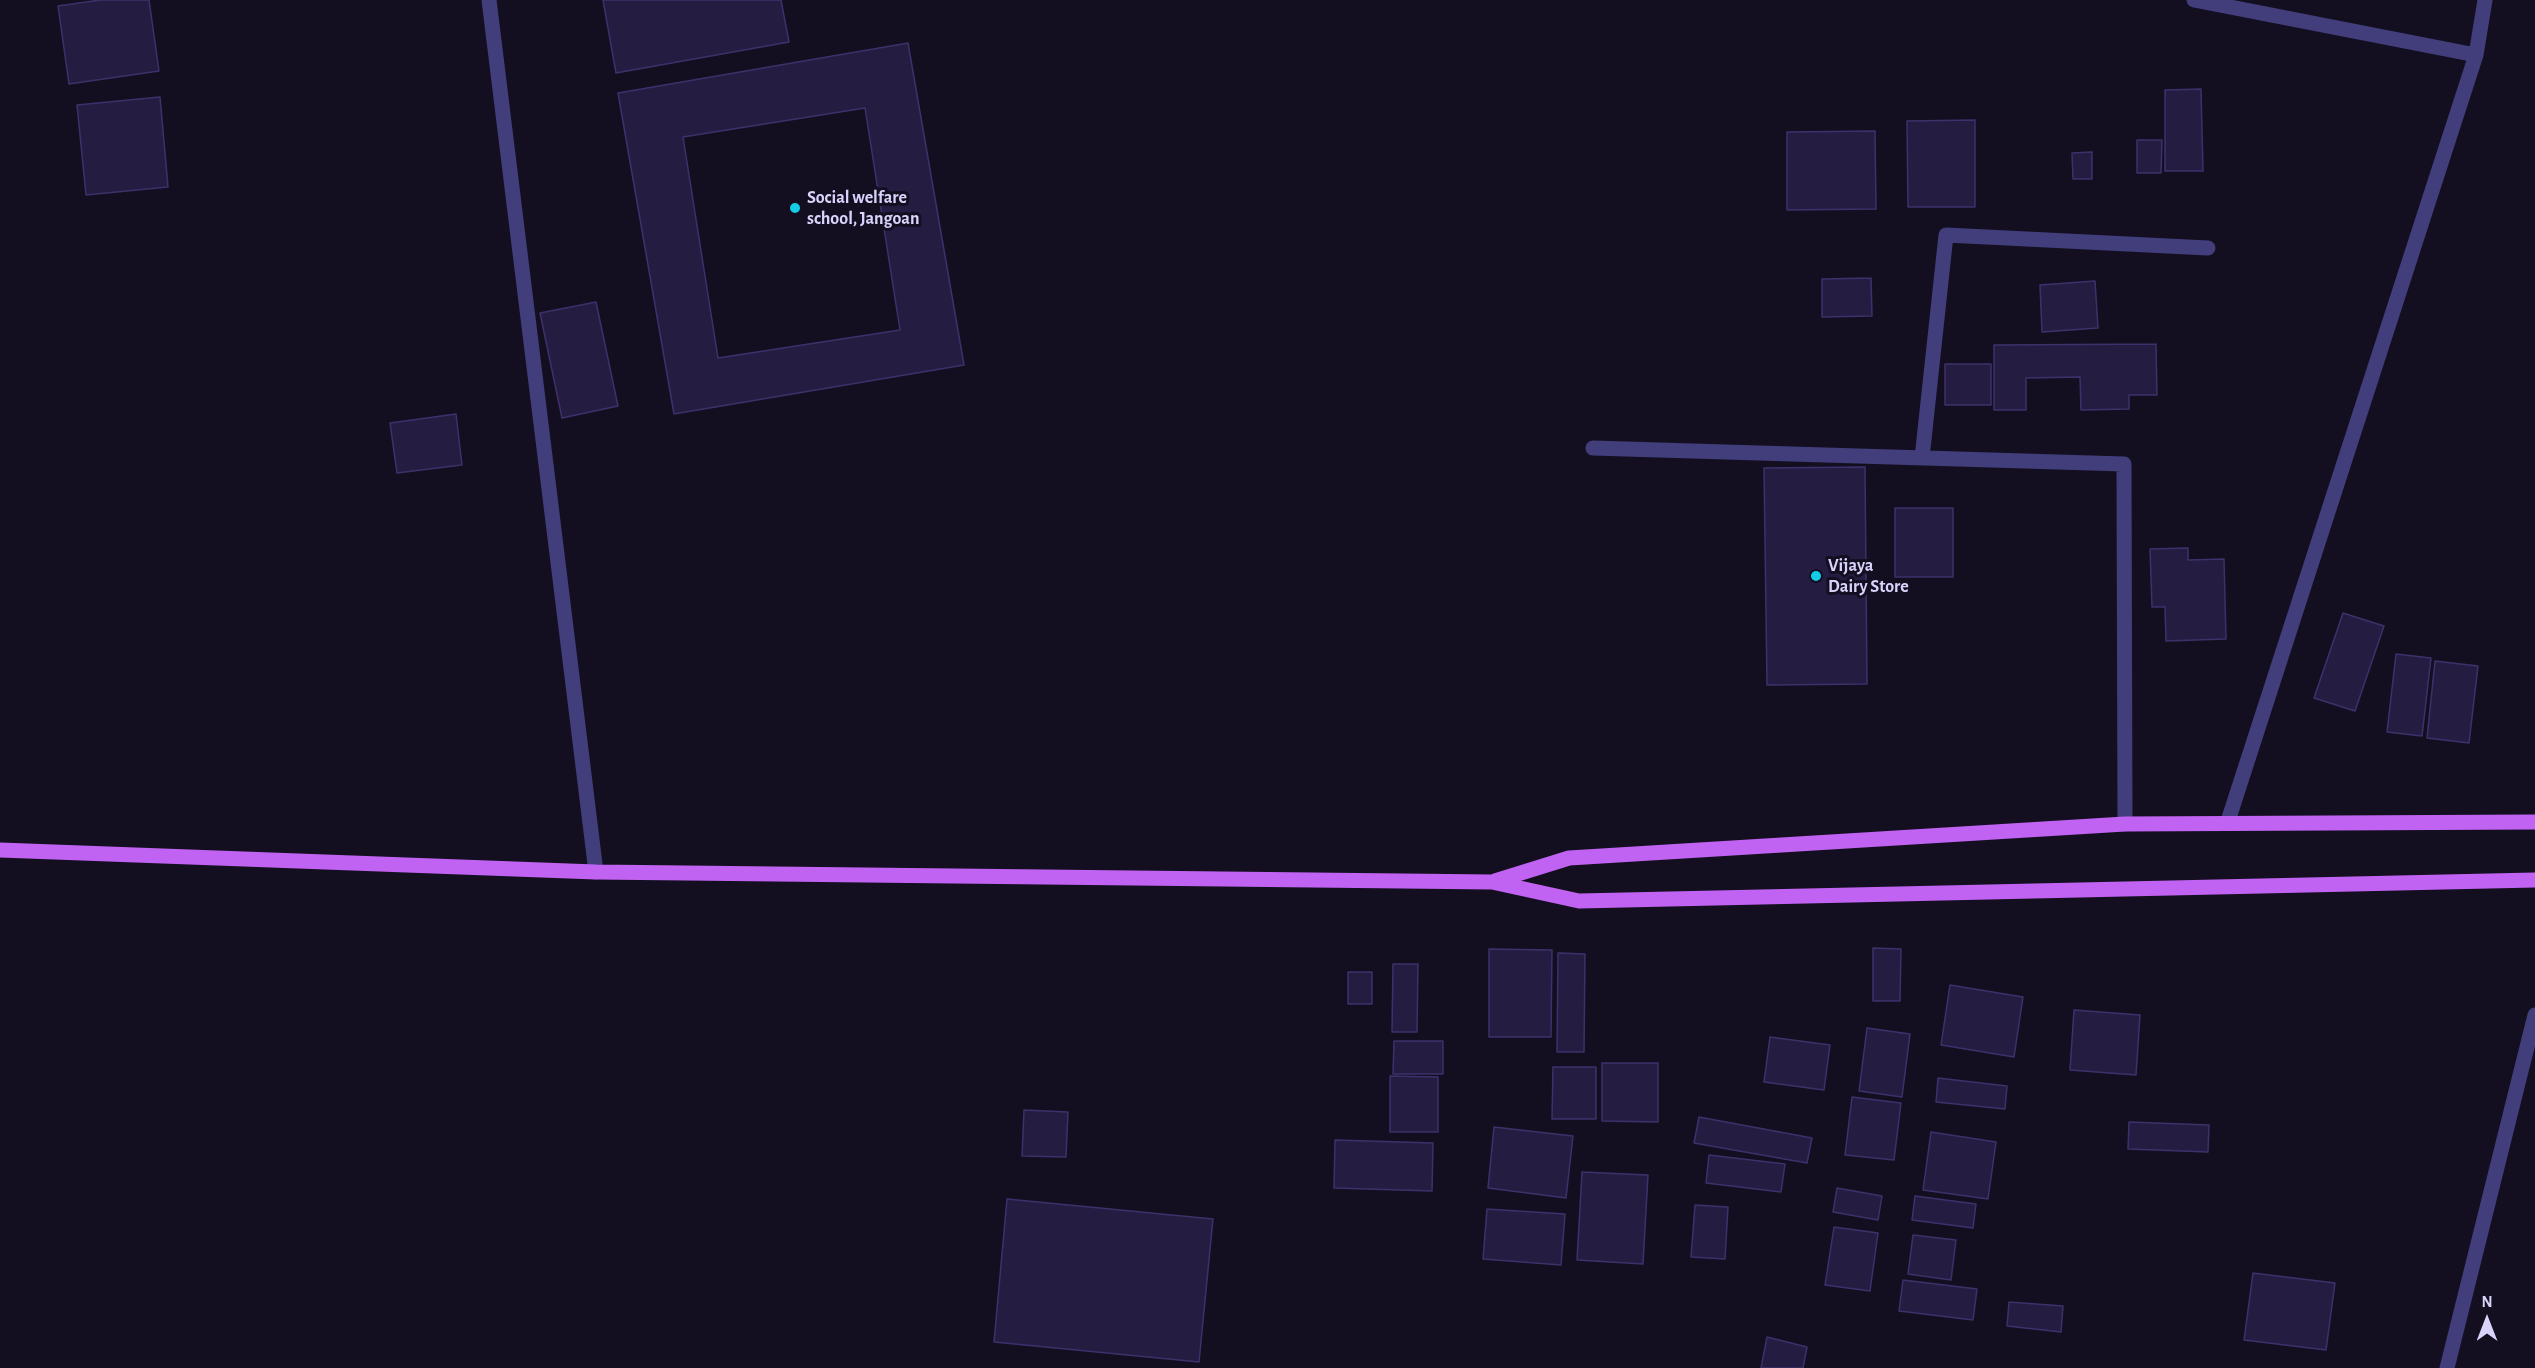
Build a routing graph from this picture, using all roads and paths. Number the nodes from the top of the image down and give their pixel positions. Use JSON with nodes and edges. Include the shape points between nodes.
{"nodes":[{"id":1,"x":489,"y":0,"type":"edge"},
{"id":2,"x":2194,"y":0,"type":"edge"},
{"id":3,"x":2485,"y":0,"type":"edge"},
{"id":4,"x":2476,"y":55,"type":"junction"},
{"id":5,"x":2208,"y":248,"type":"dead end"},
{"id":6,"x":1593,"y":448,"type":"dead end"},
{"id":7,"x":1922,"y":458,"type":"junction"},
{"id":8,"x":2228,"y":821,"type":"junction"},
{"id":9,"x":2535,"y":822,"type":"edge"},
{"id":10,"x":2125,"y":824,"type":"junction"},
{"id":11,"x":0,"y":850,"type":"edge"},
{"id":12,"x":597,"y":872,"type":"junction"},
{"id":13,"x":2535,"y":880,"type":"edge"},
{"id":14,"x":1492,"y":882,"type":"junction"},
{"id":15,"x":2535,"y":1015,"type":"edge"},
{"id":16,"x":2447,"y":1368,"type":"edge"}],
"edges":[{"from":1,"to":12,"type":"street"},
{"from":2,"to":4,"type":"street"},
{"from":3,"to":4,"type":"street"},
{"from":4,"to":8,"type":"street"},
{"from":5,"to":7,"type":"street","via":[[1946,235]]},
{"from":6,"to":7,"type":"street"},
{"from":7,"to":10,"type":"street","via":[[2124,464]]},
{"from":8,"to":9,"type":"main road"},
{"from":8,"to":10,"type":"main road"},
{"from":10,"to":14,"type":"main road","via":[[1569,858]]},
{"from":11,"to":12,"type":"main road"},
{"from":12,"to":14,"type":"main road"},
{"from":13,"to":14,"type":"main road","via":[[1579,902]]},
{"from":15,"to":16,"type":"street"}]}
